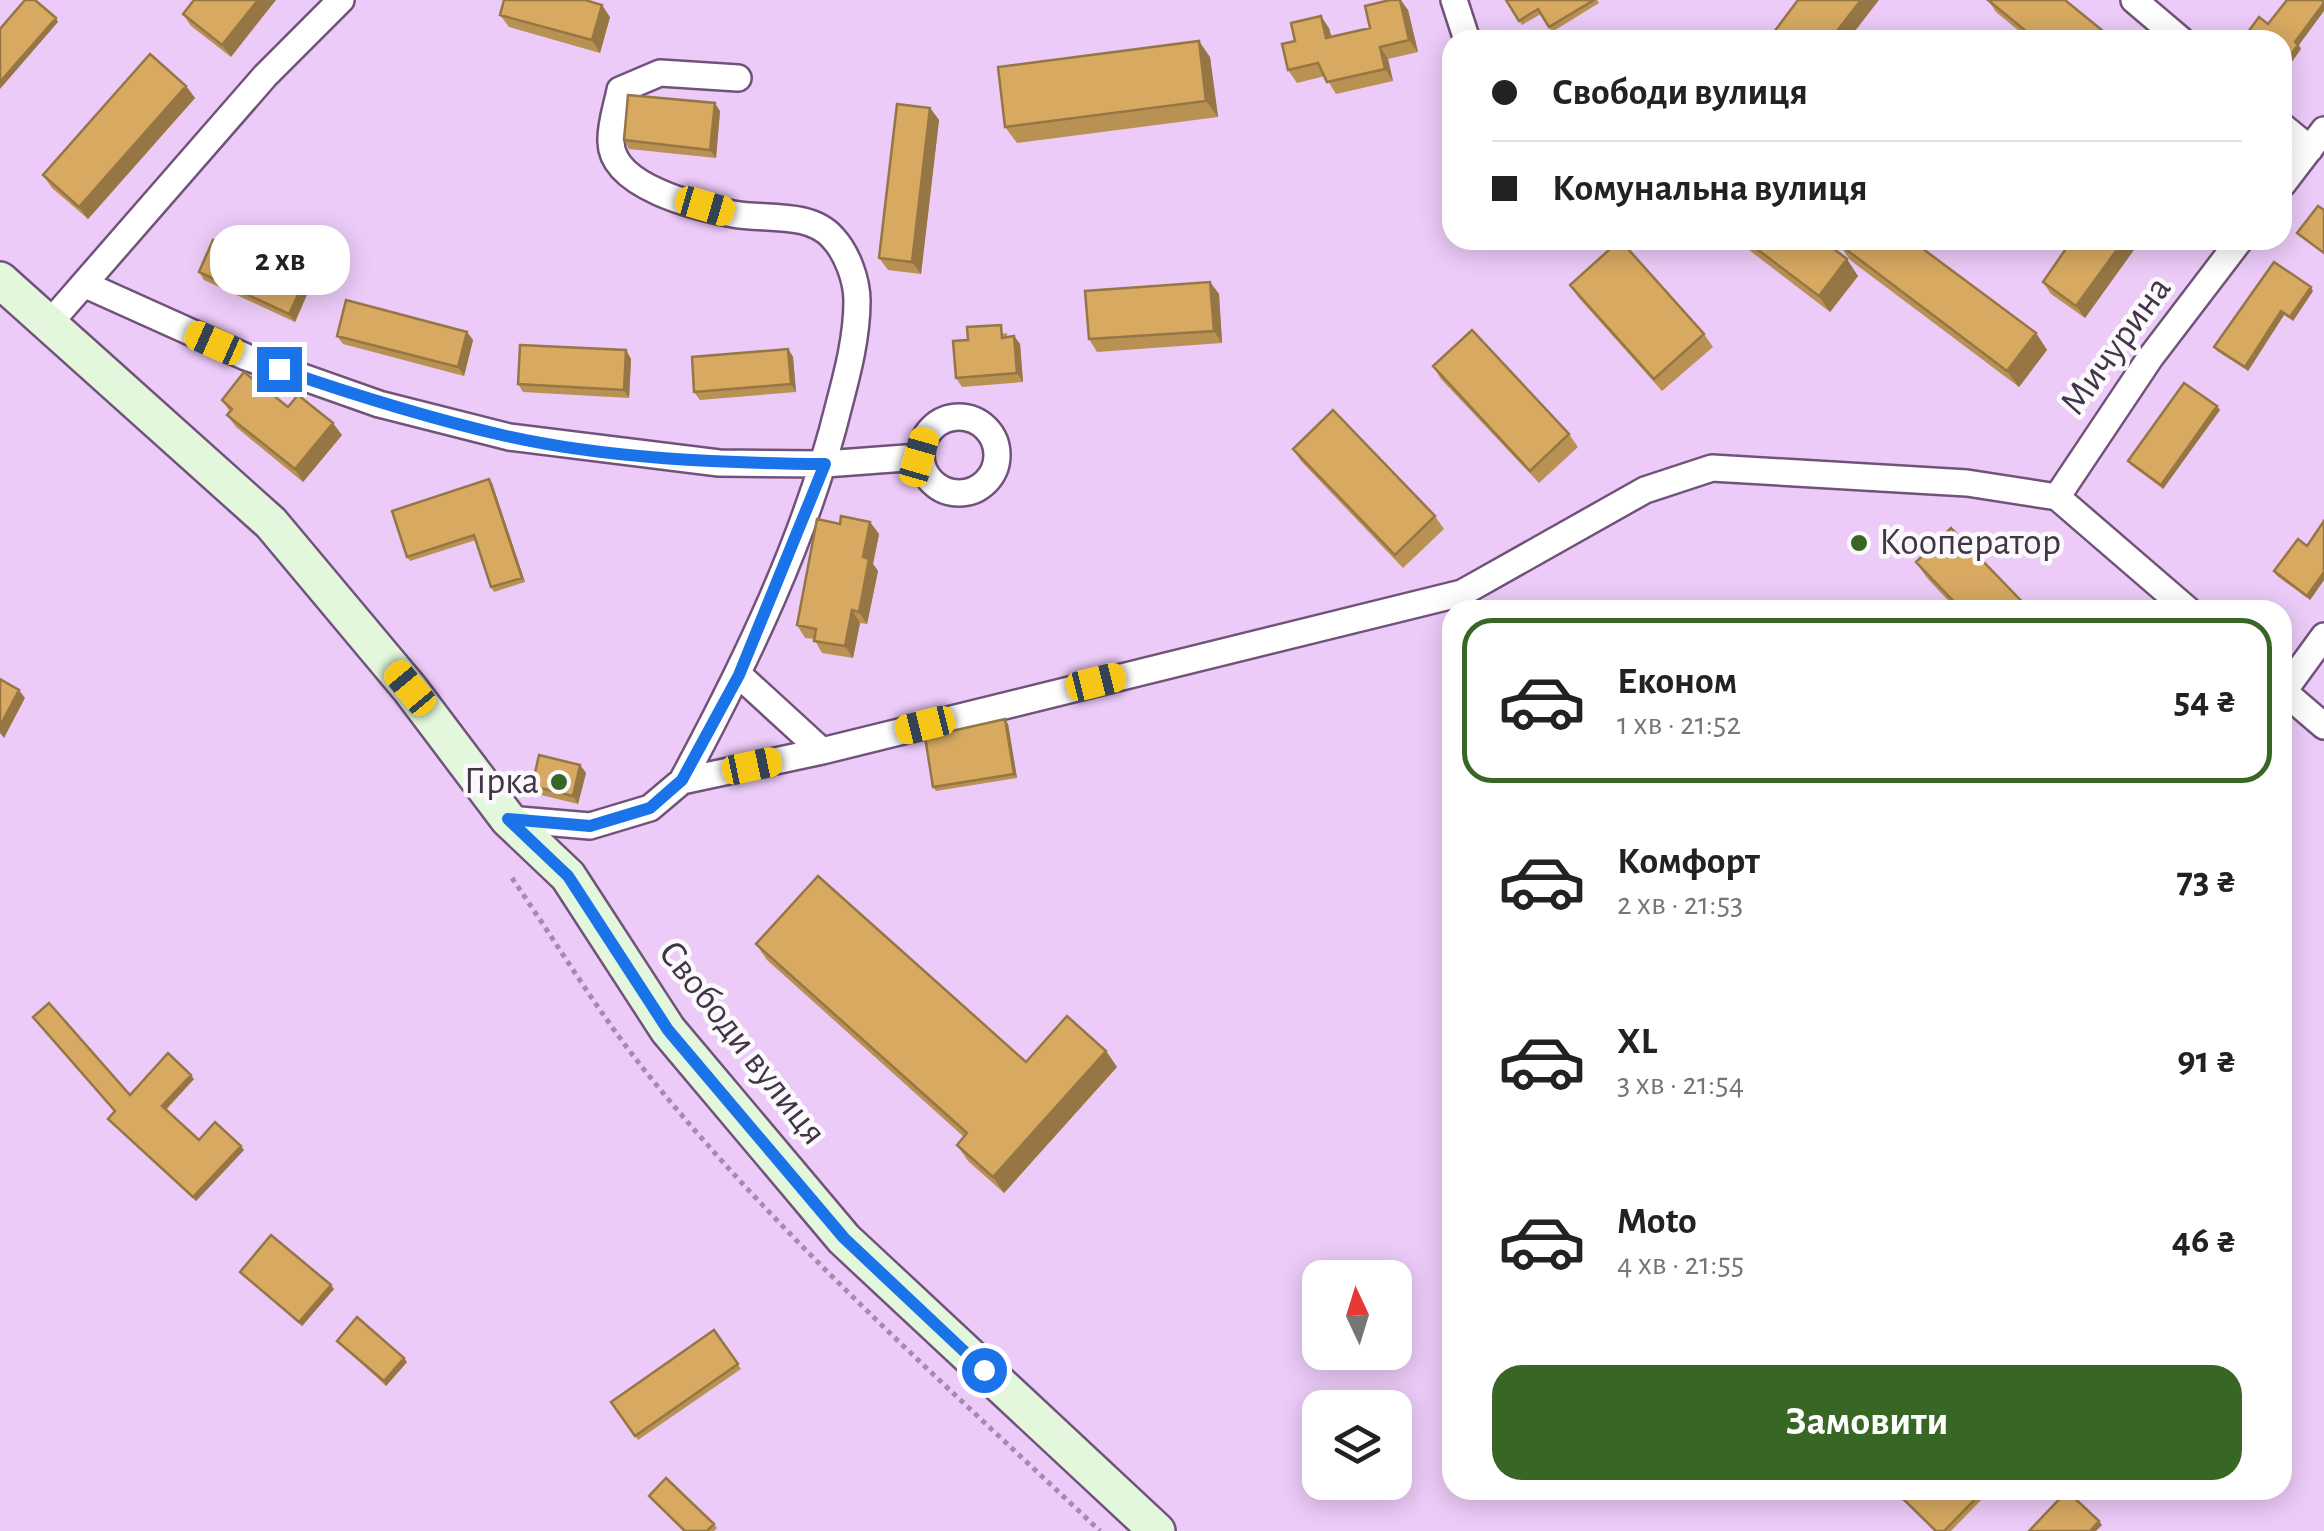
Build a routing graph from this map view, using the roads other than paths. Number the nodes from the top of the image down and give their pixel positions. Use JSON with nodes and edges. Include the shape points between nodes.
{"nodes":[{"id":1,"x":341,"y":0,"type":"edge"},
{"id":2,"x":1454,"y":0,"type":"edge"},
{"id":3,"x":2134,"y":0,"type":"edge"},
{"id":4,"x":1464,"y":30,"type":"edge"},
{"id":5,"x":2170,"y":30,"type":"edge"},
{"id":6,"x":738,"y":78,"type":"dead end"},
{"id":7,"x":2292,"y":130,"type":"edge"},
{"id":8,"x":2317,"y":140,"type":"edge"},
{"id":9,"x":2292,"y":172,"type":"edge"},
{"id":10,"x":2232,"y":250,"type":"edge"},
{"id":11,"x":0,"y":280,"type":"edge"},
{"id":12,"x":86,"y":285,"type":"junction"},
{"id":13,"x":48,"y":325,"type":"junction"},
{"id":14,"x":919,"y":457,"type":"dead end"},
{"id":15,"x":825,"y":464,"type":"junction"},
{"id":16,"x":2056,"y":497,"type":"junction"},
{"id":17,"x":2176,"y":600,"type":"edge"},
{"id":18,"x":2324,"y":636,"type":"edge"},
{"id":19,"x":739,"y":675,"type":"junction"},
{"id":20,"x":2292,"y":678,"type":"edge"},
{"id":21,"x":2292,"y":698,"type":"edge"},
{"id":22,"x":2324,"y":726,"type":"edge"},
{"id":23,"x":822,"y":751,"type":"junction"},
{"id":24,"x":682,"y":780,"type":"junction"},
{"id":25,"x":508,"y":819,"type":"junction"},
{"id":26,"x":1157,"y":1531,"type":"edge"}],
"edges":[{"from":1,"to":12,"type":"street","via":[[265,76]]},
{"from":2,"to":4,"type":"street"},
{"from":3,"to":5,"type":"street"},
{"from":6,"to":15,"type":"street","via":[[660,72],[620,90],[610,144],[622,169],[649,190],[733,214],[810,222],[832,236],[858,298]]},
{"from":7,"to":8,"type":"street"},
{"from":8,"to":9,"type":"street"},
{"from":10,"to":16,"type":"street","name":"Мичурина"},
{"from":11,"to":13,"type":"main road","name":"Свободи вулиця"},
{"from":12,"to":13,"type":"street"},
{"from":12,"to":15,"type":"street","via":[[246,357],[378,404],[491,432],[662,458]]},
{"from":13,"to":25,"type":"main road","name":"Свободи вулиця","via":[[271,523],[410,688]]},
{"from":14,"to":15,"type":"street"},
{"from":15,"to":19,"type":"street"},
{"from":16,"to":17,"type":"street"},
{"from":16,"to":23,"type":"street","via":[[1966,482],[1712,468],[1645,490],[1462,592]]},
{"from":18,"to":20,"type":"street"},
{"from":19,"to":23,"type":"street"},
{"from":19,"to":24,"type":"street"},
{"from":21,"to":22,"type":"street"},
{"from":23,"to":24,"type":"street"},
{"from":24,"to":25,"type":"street","via":[[650,808],[590,826]]},
{"from":25,"to":26,"type":"main road","name":"Свободи вулиця","via":[[568,876],[668,1030],[844,1238]]}]}
